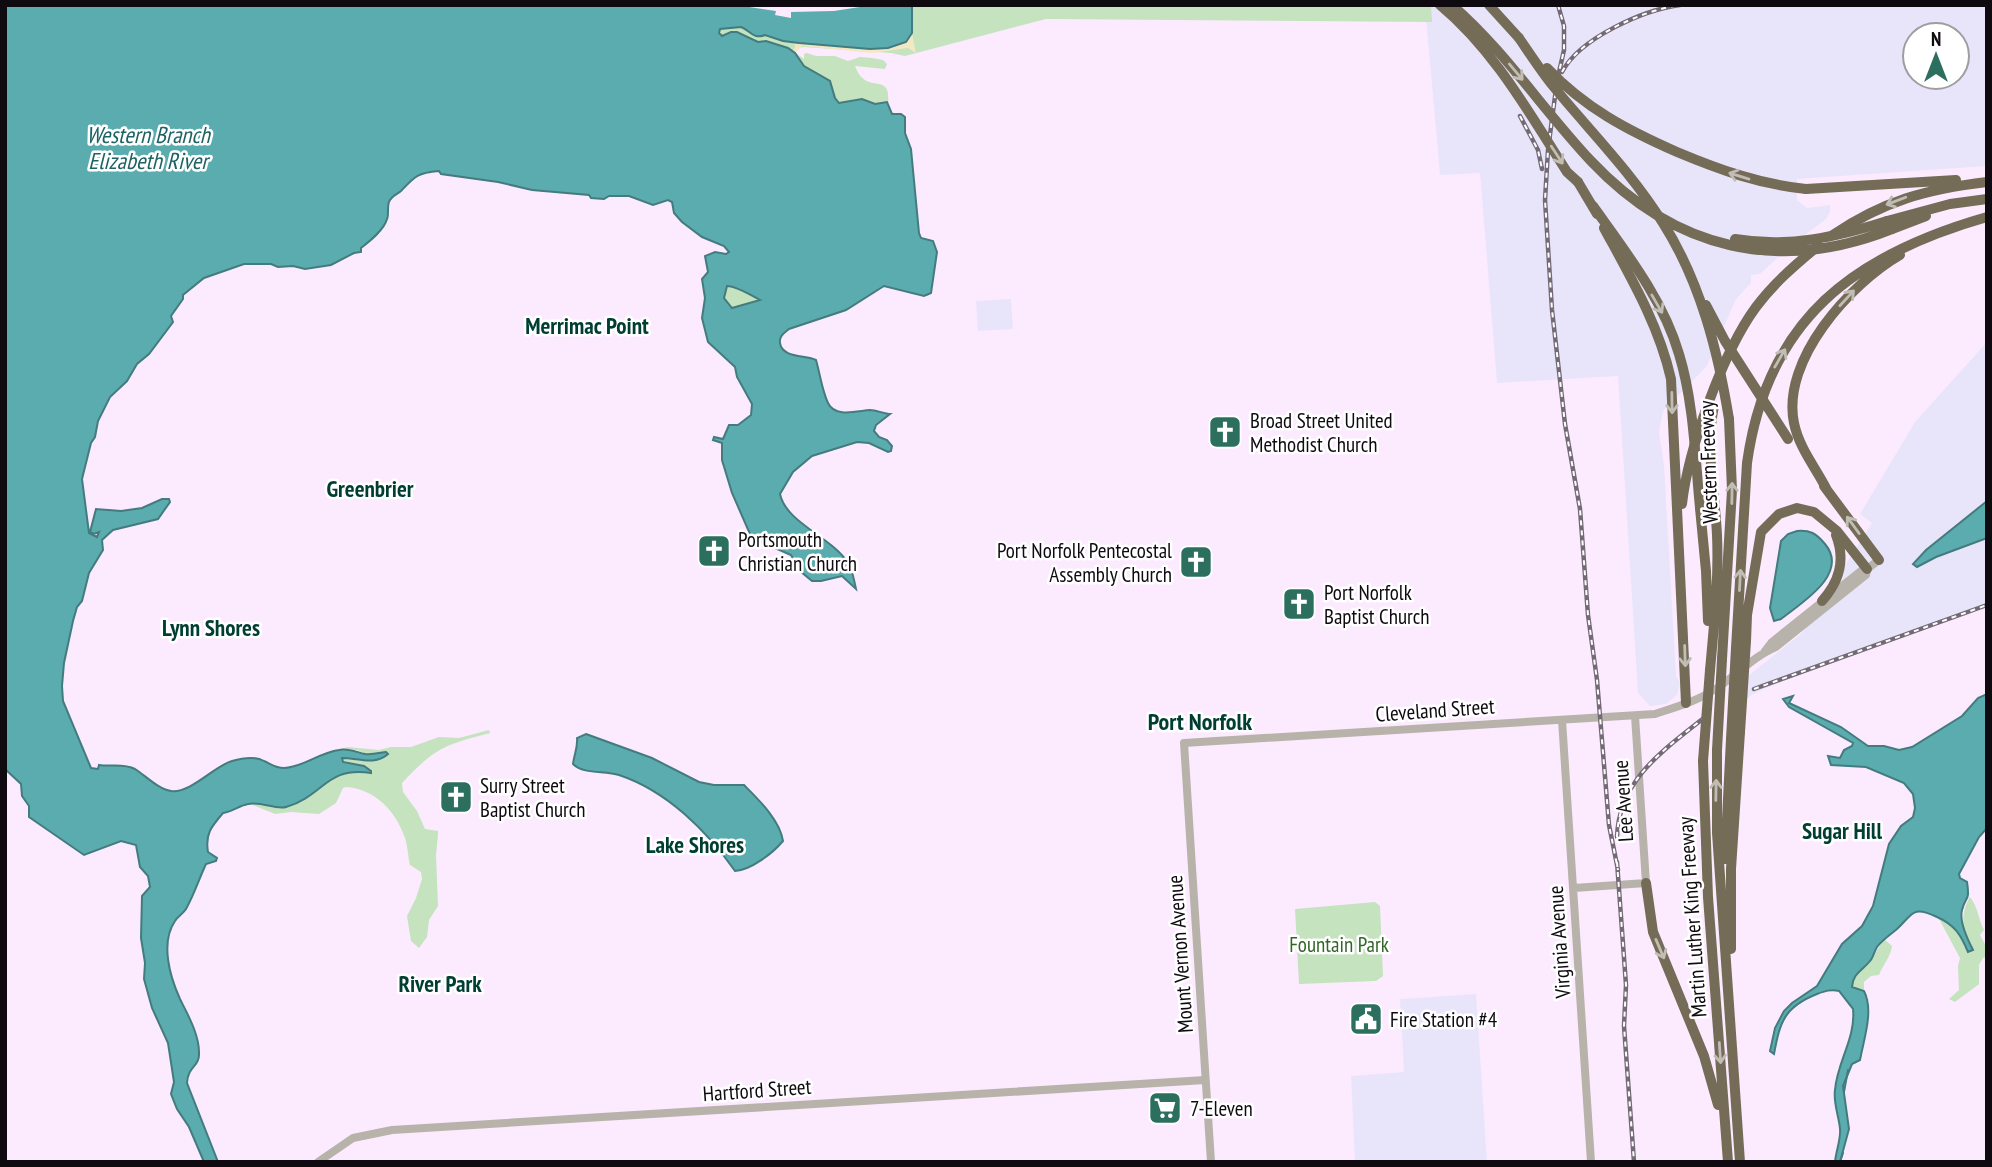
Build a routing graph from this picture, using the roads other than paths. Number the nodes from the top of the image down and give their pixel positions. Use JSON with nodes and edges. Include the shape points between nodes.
{"nodes":[{"id":1,"x":1440,"y":5,"type":"edge"},
{"id":2,"x":1452,"y":5,"type":"edge"},
{"id":3,"x":1489,"y":5,"type":"edge"},
{"id":4,"x":1518,"y":38,"type":"junction"},
{"id":5,"x":1987,"y":180,"type":"edge"},
{"id":6,"x":1987,"y":199,"type":"edge"},
{"id":7,"x":1593,"y":206,"type":"junction"},
{"id":8,"x":1987,"y":216,"type":"edge"},
{"id":9,"x":1970,"y":222,"type":"junction"},
{"id":10,"x":1689,"y":271,"type":"junction"},
{"id":11,"x":1723,"y":369,"type":"junction"},
{"id":12,"x":1827,"y":490,"type":"junction"},
{"id":13,"x":1833,"y":526,"type":"junction"},
{"id":14,"x":1679,"y":538,"type":"junction"},
{"id":15,"x":1878,"y":560,"type":"joint"},
{"id":16,"x":1867,"y":569,"type":"junction"},
{"id":17,"x":1822,"y":601,"type":"junction"},
{"id":18,"x":1741,"y":644,"type":"junction"},
{"id":19,"x":1765,"y":651,"type":"junction"},
{"id":20,"x":1710,"y":670,"type":"junction"},
{"id":21,"x":1686,"y":703,"type":"junction"},
{"id":22,"x":1635,"y":716,"type":"junction"},
{"id":23,"x":1562,"y":720,"type":"junction"},
{"id":24,"x":1735,"y":735,"type":"junction"},
{"id":25,"x":1184,"y":743,"type":"joint"},
{"id":26,"x":1646,"y":883,"type":"junction"},
{"id":27,"x":1574,"y":888,"type":"junction"},
{"id":28,"x":1722,"y":907,"type":"junction"},
{"id":29,"x":1729,"y":983,"type":"junction"},
{"id":30,"x":1205,"y":1080,"type":"junction"},
{"id":31,"x":1726,"y":1139,"type":"junction"},
{"id":32,"x":318,"y":1162,"type":"edge"},
{"id":33,"x":1211,"y":1162,"type":"edge"},
{"id":34,"x":1591,"y":1162,"type":"edge"},
{"id":35,"x":1727,"y":1162,"type":"edge"},
{"id":36,"x":1740,"y":1162,"type":"edge"}],
"edges":[{"from":1,"to":7,"type":"highway","name":"Western Freeway","one_way":true,"bridge":true,"via":[[1496,63]]},
{"from":2,"to":6,"type":"highway","one_way":true,"bridge":true,"via":[[1487,37],[1604,174],[1669,220],[1717,241],[1768,252],[1825,249],[1868,239],[1890,225]]},
{"from":3,"to":4,"type":"highway","name":"Western Freeway"},
{"from":5,"to":4,"type":"highway","one_way":true,"bridge":true,"via":[[1806,189],[1734,175],[1605,117],[1570,90]]},
{"from":4,"to":10,"type":"highway","name":"Western Freeway","bridge":true,"via":[[1645,195]]},
{"from":5,"to":11,"type":"highway","one_way":true,"via":[[1900,199],[1824,241],[1755,309]]},
{"from":7,"to":14,"type":"highway","one_way":true,"bridge":true,"via":[[1660,341],[1671,379]]},
{"from":7,"to":20,"type":"highway","name":"Western Freeway","one_way":true,"bridge":true,"via":[[1665,317],[1679,353],[1700,508]]},
{"from":8,"to":9,"type":"highway"},
{"from":12,"to":9,"type":"highway","one_way":true,"via":[[1793,419],[1795,386],[1808,355],[1839,307],[1881,268],[1906,251]]},
{"from":18,"to":9,"type":"highway","one_way":true,"via":[[1747,463],[1763,394],[1781,356],[1813,312],[1854,275],[1906,245]]},
{"from":10,"to":12,"type":"highway","bridge":true,"via":[[1724,341]]},
{"from":28,"to":10,"type":"highway","name":"Western Freeway","one_way":true,"bridge":true,"via":[[1716,803],[1732,490],[1729,419],[1715,351]]},
{"from":11,"to":14,"type":"highway","via":[[1685,481]]},
{"from":11,"to":20,"type":"highway","via":[[1710,430],[1717,569]]},
{"from":15,"to":12,"type":"highway","one_way":true},
{"from":13,"to":16,"type":"highway"},
{"from":13,"to":17,"type":"highway","via":[[1840,544],[1841,569],[1835,586]]},
{"from":13,"to":18,"type":"highway","via":[[1814,512],[1797,508],[1779,514],[1761,532]]},
{"from":14,"to":21,"type":"highway","one_way":true},
{"from":15,"to":16,"type":"street"},
{"from":16,"to":17,"type":"street"},
{"from":16,"to":19,"type":"street","via":[[1866,575]]},
{"from":17,"to":19,"type":"street"},
{"from":18,"to":24,"type":"highway","bridge":true},
{"from":19,"to":21,"type":"street","name":"Cleveland Street","via":[[1717,688]]},
{"from":20,"to":31,"type":"highway","name":"Martin Luther King Freeway","one_way":true,"bridge":true,"via":[[1703,761]]},
{"from":21,"to":22,"type":"street","name":"Cleveland Street"},
{"from":22,"to":23,"type":"street","name":"Cleveland Street"},
{"from":22,"to":26,"type":"street","name":"Lee Avenue"},
{"from":23,"to":25,"type":"street","name":"Cleveland Street"},
{"from":23,"to":27,"type":"street","name":"Virginia Avenue"},
{"from":24,"to":28,"type":"highway"},
{"from":24,"to":29,"type":"highway"},
{"from":25,"to":30,"type":"street","name":"Mount Vernon Avenue"},
{"from":26,"to":27,"type":"street"},
{"from":26,"to":31,"type":"highway","one_way":true,"via":[[1653,932],[1704,1056]]},
{"from":27,"to":34,"type":"street","name":"Virginia Avenue"},
{"from":28,"to":29,"type":"highway","name":"Martin Luther King Freeway"},
{"from":29,"to":36,"type":"highway","name":"Martin Luther King Freeway"},
{"from":30,"to":32,"type":"street","name":"Hartford Street","via":[[392,1130],[353,1138]]},
{"from":30,"to":33,"type":"street","name":"Mount Vernon Avenue"},
{"from":31,"to":35,"type":"highway","name":"Martin Luther King Freeway"}]}
